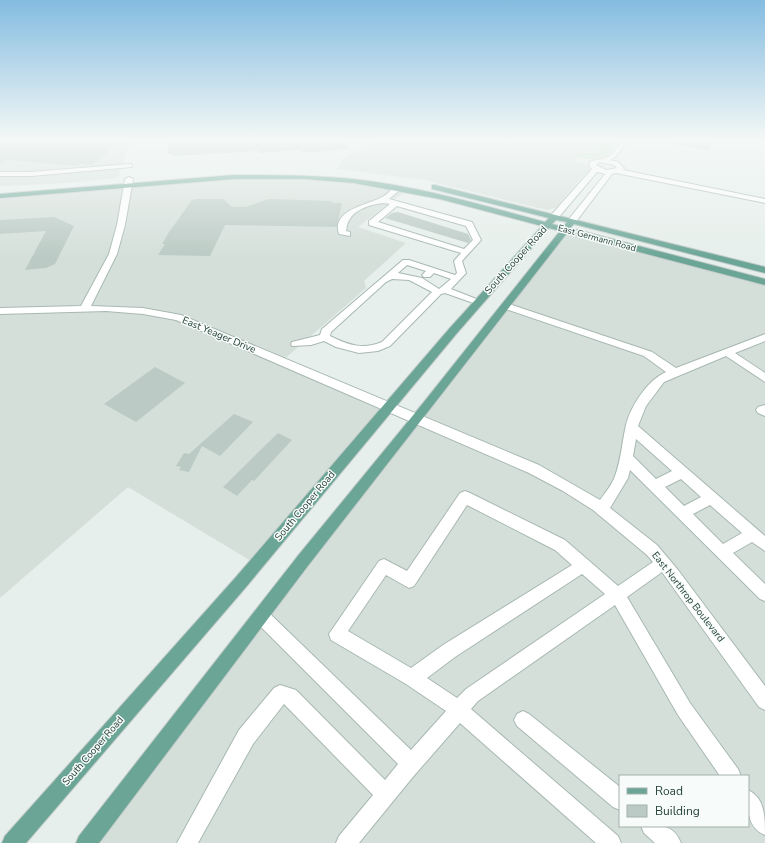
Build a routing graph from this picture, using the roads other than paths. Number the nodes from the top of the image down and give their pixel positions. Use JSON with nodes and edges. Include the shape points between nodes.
{"nodes":[{"id":1,"x":154,"y":179,"type":"edge"},
{"id":2,"x":187,"y":179,"type":"edge"},
{"id":3,"x":334,"y":179,"type":"edge"},
{"id":4,"x":587,"y":179,"type":"edge"},
{"id":5,"x":604,"y":179,"type":"edge"},
{"id":6,"x":675,"y":179,"type":"edge"},
{"id":7,"x":684,"y":179,"type":"edge"},
{"id":8,"x":128,"y":183,"type":"junction"},
{"id":9,"x":430,"y":186,"type":"dead end"},
{"id":10,"x":398,"y":188,"type":"junction"},
{"id":11,"x":0,"y":189,"type":"edge"},
{"id":12,"x":459,"y":192,"type":"junction"},
{"id":13,"x":0,"y":196,"type":"edge"},
{"id":14,"x":765,"y":196,"type":"edge"},
{"id":15,"x":383,"y":200,"type":"junction"},
{"id":16,"x":765,"y":201,"type":"edge"},
{"id":17,"x":396,"y":203,"type":"junction"},
{"id":18,"x":555,"y":216,"type":"junction"},
{"id":19,"x":572,"y":220,"type":"junction"},
{"id":20,"x":548,"y":224,"type":"junction"},
{"id":21,"x":566,"y":229,"type":"junction"},
{"id":22,"x":347,"y":234,"type":"dead end"},
{"id":23,"x":466,"y":252,"type":"junction"},
{"id":24,"x":432,"y":270,"type":"junction"},
{"id":25,"x":765,"y":270,"type":"edge"},
{"id":26,"x":390,"y":276,"type":"junction"},
{"id":27,"x":457,"y":278,"type":"junction"},
{"id":28,"x":420,"y":282,"type":"junction"},
{"id":29,"x":765,"y":282,"type":"edge"},
{"id":30,"x":441,"y":291,"type":"junction"},
{"id":31,"x":479,"y":302,"type":"junction"},
{"id":32,"x":506,"y":306,"type":"junction"},
{"id":33,"x":85,"y":308,"type":"junction"},
{"id":34,"x":0,"y":311,"type":"edge"},
{"id":35,"x":324,"y":337,"type":"junction"},
{"id":36,"x":765,"y":337,"type":"edge"},
{"id":37,"x":296,"y":344,"type":"dead end"},
{"id":38,"x":728,"y":352,"type":"junction"},
{"id":39,"x":675,"y":373,"type":"junction"},
{"id":40,"x":765,"y":378,"type":"edge"},
{"id":41,"x":765,"y":408,"type":"edge"},
{"id":42,"x":395,"y":411,"type":"junction"},
{"id":43,"x":765,"y":412,"type":"edge"},
{"id":44,"x":416,"y":420,"type":"junction"},
{"id":45,"x":632,"y":428,"type":"junction"},
{"id":46,"x":626,"y":458,"type":"junction"},
{"id":47,"x":682,"y":472,"type":"junction"},
{"id":48,"x":655,"y":486,"type":"junction"},
{"id":49,"x":712,"y":498,"type":"junction"},
{"id":50,"x":602,"y":509,"type":"junction"},
{"id":51,"x":683,"y":513,"type":"junction"},
{"id":52,"x":752,"y":534,"type":"junction"},
{"id":53,"x":765,"y":545,"type":"edge"},
{"id":54,"x":722,"y":552,"type":"junction"},
{"id":55,"x":663,"y":563,"type":"junction"},
{"id":56,"x":584,"y":565,"type":"junction"},
{"id":57,"x":765,"y":594,"type":"edge"},
{"id":58,"x":617,"y":595,"type":"junction"},
{"id":59,"x":261,"y":616,"type":"junction"},
{"id":60,"x":412,"y":678,"type":"junction"},
{"id":61,"x":765,"y":701,"type":"edge"},
{"id":62,"x":459,"y":710,"type":"junction"},
{"id":63,"x":523,"y":720,"type":"dead end"},
{"id":64,"x":411,"y":764,"type":"junction"},
{"id":65,"x":730,"y":775,"type":"edge"},
{"id":66,"x":386,"y":794,"type":"junction"},
{"id":67,"x":619,"y":799,"type":"edge"},
{"id":68,"x":749,"y":801,"type":"edge"},
{"id":69,"x":765,"y":825,"type":"edge"},
{"id":70,"x":652,"y":827,"type":"edge"},
{"id":71,"x":12,"y":843,"type":"edge"},
{"id":72,"x":86,"y":843,"type":"edge"},
{"id":73,"x":187,"y":843,"type":"edge"},
{"id":74,"x":346,"y":843,"type":"edge"},
{"id":75,"x":611,"y":843,"type":"edge"},
{"id":76,"x":672,"y":843,"type":"edge"}],
"edges":[{"from":1,"to":8,"type":"main road","name":"East Germann Road"},
{"from":2,"to":8,"type":"main road","name":"East Germann Road"},
{"from":3,"to":10,"type":"main road","name":"East Germann Road"},
{"from":4,"to":18,"type":"street","name":"South Cooper Road"},
{"from":5,"to":19,"type":"street","name":"South Cooper Road"},
{"from":6,"to":16,"type":"street"},
{"from":7,"to":14,"type":"street"},
{"from":8,"to":11,"type":"main road","name":"East Germann Road"},
{"from":8,"to":13,"type":"main road","name":"East Germann Road"},
{"from":8,"to":33,"type":"street","via":[[113,254]]},
{"from":9,"to":12,"type":"main road","name":"East Germann Road"},
{"from":10,"to":12,"type":"main road","via":[[414,187]]},
{"from":10,"to":15,"type":"street"},
{"from":10,"to":20,"type":"main road","name":"East Germann Road","via":[[441,196]]},
{"from":12,"to":18,"type":"main road","name":"East Germann Road"},
{"from":15,"to":17,"type":"street"},
{"from":15,"to":22,"type":"street","via":[[360,206],[344,220],[342,232]]},
{"from":17,"to":23,"type":"street","via":[[469,224],[477,240]]},
{"from":17,"to":23,"type":"street","via":[[372,223]]},
{"from":18,"to":19,"type":"main road","name":"East Germann Road"},
{"from":18,"to":20,"type":"main road","name":"South Cooper Road"},
{"from":19,"to":21,"type":"main road","name":"South Cooper Road"},
{"from":19,"to":25,"type":"main road","name":"East Germann Road"},
{"from":20,"to":21,"type":"main road","name":"East Germann Road"},
{"from":20,"to":31,"type":"main road","name":"South Cooper Road"},
{"from":21,"to":29,"type":"main road","name":"East Germann Road"},
{"from":21,"to":32,"type":"main road","name":"South Cooper Road"},
{"from":23,"to":27,"type":"street","via":[[458,261],[462,273]]},
{"from":24,"to":26,"type":"street","via":[[406,262]]},
{"from":24,"to":27,"type":"street"},
{"from":24,"to":28,"type":"street"},
{"from":26,"to":28,"type":"street","via":[[406,276]]},
{"from":26,"to":35,"type":"street","via":[[326,331]]},
{"from":27,"to":30,"type":"street"},
{"from":28,"to":30,"type":"street"},
{"from":30,"to":31,"type":"street"},
{"from":30,"to":35,"type":"street","via":[[386,344],[374,349],[359,350]]},
{"from":31,"to":42,"type":"main road","name":"South Cooper Road"},
{"from":32,"to":39,"type":"street","via":[[648,354]]},
{"from":32,"to":44,"type":"main road","name":"South Cooper Road"},
{"from":33,"to":34,"type":"street","name":"East Yeager Drive"},
{"from":33,"to":42,"type":"street","name":"East Yeager Drive","via":[[127,309],[178,317]]},
{"from":35,"to":37,"type":"street"},
{"from":36,"to":38,"type":"street"},
{"from":38,"to":39,"type":"street"},
{"from":38,"to":40,"type":"street"},
{"from":39,"to":45,"type":"street","via":[[660,379],[641,404]]},
{"from":41,"to":43,"type":"street","via":[[762,410]]},
{"from":42,"to":44,"type":"street","name":"East Northrop Boulevard"},
{"from":42,"to":71,"type":"main road","name":"South Cooper Road"},
{"from":44,"to":50,"type":"street","name":"East Northrop Boulevard","via":[[534,469]]},
{"from":44,"to":59,"type":"main road","name":"South Cooper Road"},
{"from":45,"to":46,"type":"street"},
{"from":45,"to":47,"type":"street"},
{"from":46,"to":48,"type":"street"},
{"from":46,"to":50,"type":"street","via":[[621,478]]},
{"from":47,"to":48,"type":"street"},
{"from":47,"to":49,"type":"street"},
{"from":48,"to":51,"type":"street"},
{"from":49,"to":51,"type":"street"},
{"from":49,"to":52,"type":"street"},
{"from":50,"to":55,"type":"street","name":"East Northrop Boulevard","via":[[647,546]]},
{"from":51,"to":54,"type":"street"},
{"from":52,"to":53,"type":"street"},
{"from":52,"to":54,"type":"street"},
{"from":54,"to":57,"type":"street"},
{"from":55,"to":58,"type":"street"},
{"from":55,"to":61,"type":"street","name":"East Northrop Boulevard"},
{"from":56,"to":58,"type":"street"},
{"from":56,"to":60,"type":"street","via":[[449,651]]},
{"from":56,"to":60,"type":"street","via":[[560,545],[464,497],[409,581],[384,566],[337,634]]},
{"from":58,"to":62,"type":"street","via":[[472,695]]},
{"from":58,"to":65,"type":"street","via":[[684,709]]},
{"from":59,"to":64,"type":"street"},
{"from":59,"to":72,"type":"main road","name":"South Cooper Road"},
{"from":60,"to":62,"type":"street"},
{"from":62,"to":64,"type":"street"},
{"from":62,"to":75,"type":"street"},
{"from":63,"to":67,"type":"street"},
{"from":64,"to":66,"type":"street"},
{"from":66,"to":73,"type":"street","via":[[290,696],[280,694],[246,737]]},
{"from":66,"to":74,"type":"street"},
{"from":68,"to":69,"type":"street"},
{"from":70,"to":76,"type":"street"}]}
